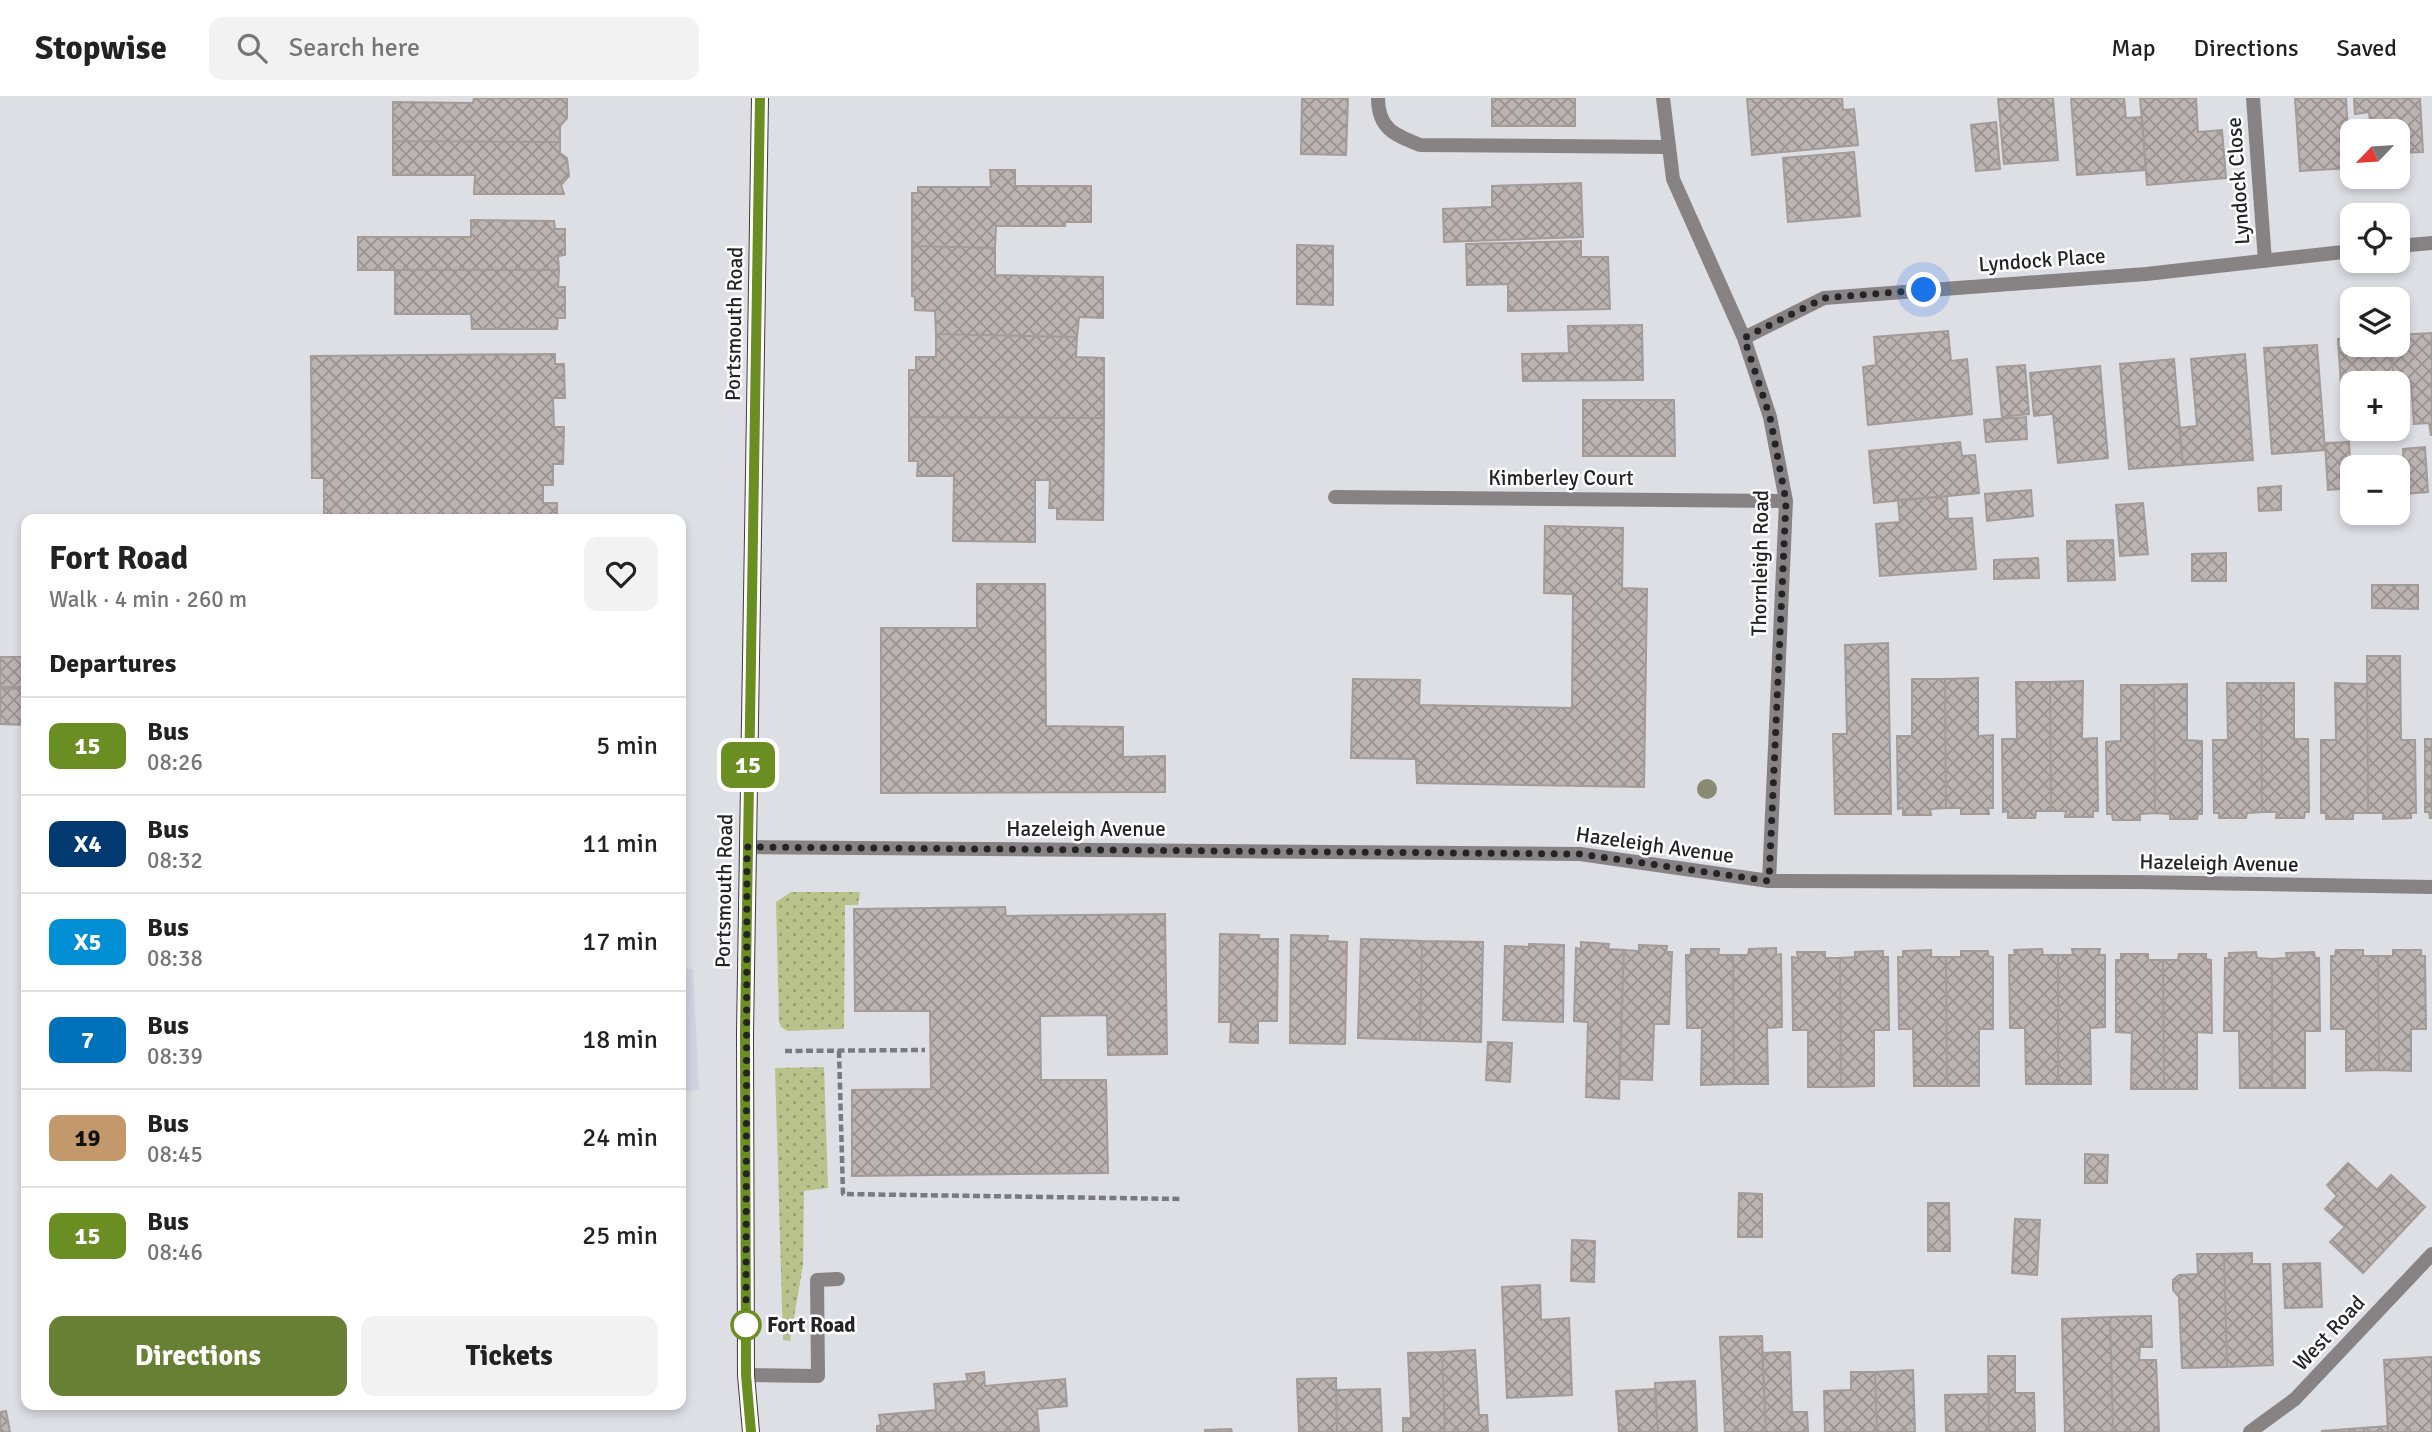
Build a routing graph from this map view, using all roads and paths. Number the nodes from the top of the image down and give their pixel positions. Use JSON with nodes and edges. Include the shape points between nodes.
{"nodes":[{"id":1,"x":760,"y":98,"type":"edge"},
{"id":2,"x":1378,"y":98,"type":"edge"},
{"id":3,"x":1662,"y":98,"type":"edge"},
{"id":4,"x":2253,"y":98,"type":"edge"},
{"id":5,"x":1668,"y":147,"type":"junction"},
{"id":6,"x":2432,"y":243,"type":"edge"},
{"id":7,"x":2410,"y":245,"type":"edge"},
{"id":8,"x":2340,"y":252,"type":"edge"},
{"id":9,"x":2265,"y":261,"type":"junction"},
{"id":10,"x":1744,"y":338,"type":"junction"},
{"id":11,"x":1335,"y":497,"type":"dead end"},
{"id":12,"x":1786,"y":501,"type":"junction"},
{"id":13,"x":747,"y":847,"type":"junction"},
{"id":14,"x":1769,"y":881,"type":"junction"},
{"id":15,"x":2432,"y":887,"type":"edge"},
{"id":16,"x":925,"y":1049,"type":"dead end"},
{"id":17,"x":777,"y":1051,"type":"dead end"},
{"id":18,"x":839,"y":1051,"type":"junction"},
{"id":19,"x":1181,"y":1199,"type":"dead end"},
{"id":20,"x":2432,"y":1254,"type":"edge"},
{"id":21,"x":838,"y":1279,"type":"dead end"},
{"id":22,"x":746,"y":1375,"type":"junction"},
{"id":23,"x":751,"y":1432,"type":"edge"},
{"id":24,"x":2249,"y":1432,"type":"edge"}],
"edges":[{"from":1,"to":13,"type":"main road","name":"Portsmouth Road"},
{"from":2,"to":5,"type":"street","via":[[1378,110],[1391,133],[1420,145]]},
{"from":3,"to":5,"type":"street","name":"Thornleigh Road"},
{"from":4,"to":9,"type":"street","name":"Lyndock Close"},
{"from":5,"to":10,"type":"street","name":"Thornleigh Road","via":[[1673,179]]},
{"from":6,"to":7,"type":"street"},
{"from":8,"to":9,"type":"street","name":"Lyndock Place"},
{"from":9,"to":10,"type":"street","name":"Lyndock Place","via":[[1824,298]]},
{"from":10,"to":12,"type":"street","name":"Thornleigh Road","via":[[1770,417]]},
{"from":11,"to":12,"type":"street","name":"Kimberley Court"},
{"from":12,"to":14,"type":"street","name":"Thornleigh Road"},
{"from":13,"to":14,"type":"street","name":"Hazeleigh Avenue","via":[[1580,854]]},
{"from":13,"to":22,"type":"main road","name":"Portsmouth Road"},
{"from":14,"to":15,"type":"street","name":"Hazeleigh Avenue"},
{"from":16,"to":18,"type":"path"},
{"from":17,"to":18,"type":"path"},
{"from":18,"to":19,"type":"path","via":[[843,1194]]},
{"from":20,"to":24,"type":"street","name":"West Road","via":[[2295,1399]]},
{"from":21,"to":22,"type":"street","via":[[817,1280],[818,1376]]},
{"from":22,"to":23,"type":"main road","name":"Portsmouth Road"}]}
